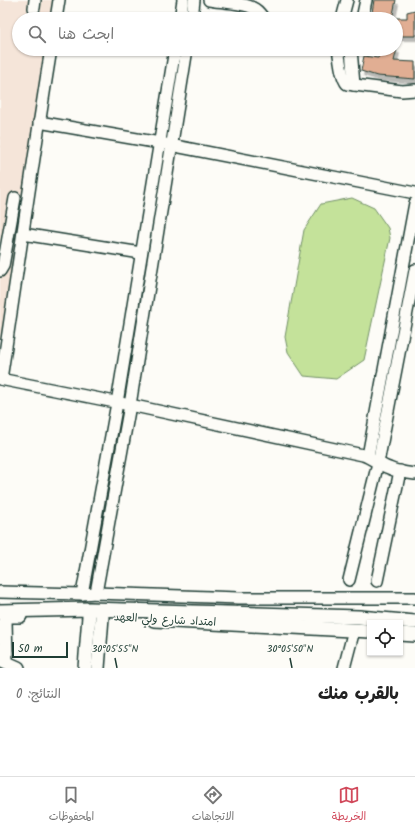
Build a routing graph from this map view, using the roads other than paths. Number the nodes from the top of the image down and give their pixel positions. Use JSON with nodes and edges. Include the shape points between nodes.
{"nodes":[{"id":1,"x":59,"y":0,"type":"edge"},
{"id":2,"x":183,"y":0,"type":"edge"},
{"id":3,"x":194,"y":0,"type":"edge"},
{"id":4,"x":209,"y":0,"type":"edge"},
{"id":5,"x":347,"y":0,"type":"edge"},
{"id":6,"x":366,"y":0,"type":"edge"},
{"id":7,"x":57,"y":12,"type":"edge"},
{"id":8,"x":181,"y":12,"type":"edge"},
{"id":9,"x":193,"y":12,"type":"edge"},
{"id":10,"x":258,"y":12,"type":"edge"},
{"id":11,"x":344,"y":12,"type":"edge"},
{"id":12,"x":363,"y":12,"type":"edge"},
{"id":13,"x":50,"y":56,"type":"edge"},
{"id":14,"x":174,"y":56,"type":"edge"},
{"id":15,"x":186,"y":56,"type":"edge"},
{"id":16,"x":339,"y":56,"type":"edge"},
{"id":17,"x":352,"y":56,"type":"edge"},
{"id":18,"x":354,"y":85,"type":"junction"},
{"id":19,"x":415,"y":90,"type":"edge"},
{"id":20,"x":39,"y":122,"type":"junction"},
{"id":21,"x":160,"y":143,"type":"junction"},
{"id":22,"x":172,"y":145,"type":"junction"},
{"id":23,"x":415,"y":193,"type":"edge"},
{"id":24,"x":15,"y":198,"type":"dead end"},
{"id":25,"x":415,"y":202,"type":"edge"},
{"id":26,"x":23,"y":234,"type":"junction"},
{"id":27,"x":4,"y":241,"type":"edge"},
{"id":28,"x":141,"y":252,"type":"junction"},
{"id":29,"x":404,"y":262,"type":"junction"},
{"id":30,"x":415,"y":266,"type":"edge"},
{"id":31,"x":415,"y":270,"type":"edge"},
{"id":32,"x":0,"y":271,"type":"edge"},
{"id":33,"x":396,"y":307,"type":"junction"},
{"id":34,"x":407,"y":310,"type":"junction"},
{"id":35,"x":1,"y":379,"type":"edge"},
{"id":36,"x":117,"y":403,"type":"junction"},
{"id":37,"x":130,"y":405,"type":"junction"},
{"id":38,"x":368,"y":456,"type":"junction"},
{"id":39,"x":378,"y":463,"type":"junction"},
{"id":40,"x":400,"y":471,"type":"junction"},
{"id":41,"x":415,"y":474,"type":"edge"},
{"id":42,"x":349,"y":580,"type":"dead end"},
{"id":43,"x":377,"y":580,"type":"dead end"},
{"id":44,"x":0,"y":592,"type":"edge"},
{"id":45,"x":96,"y":593,"type":"junction"},
{"id":46,"x":82,"y":594,"type":"junction"},
{"id":47,"x":415,"y":598,"type":"edge"},
{"id":48,"x":3,"y":613,"type":"edge"},
{"id":49,"x":93,"y":614,"type":"junction"},
{"id":50,"x":415,"y":622,"type":"edge"},
{"id":51,"x":354,"y":630,"type":"junction"},
{"id":52,"x":367,"y":631,"type":"edge"},
{"id":53,"x":403,"y":634,"type":"edge"},
{"id":54,"x":415,"y":635,"type":"edge"},
{"id":55,"x":7,"y":665,"type":"edge"},
{"id":56,"x":85,"y":668,"type":"edge"},
{"id":57,"x":98,"y":668,"type":"edge"},
{"id":58,"x":344,"y":668,"type":"edge"}],
"edges":[{"from":1,"to":7,"type":"street"},
{"from":2,"to":8,"type":"street"},
{"from":3,"to":9,"type":"street"},
{"from":4,"to":10,"type":"street","via":[[242,5]]},
{"from":5,"to":11,"type":"street"},
{"from":6,"to":12,"type":"street"},
{"from":13,"to":20,"type":"street"},
{"from":14,"to":21,"type":"street"},
{"from":15,"to":22,"type":"street"},
{"from":16,"to":18,"type":"street","via":[[345,83]]},
{"from":17,"to":18,"type":"street"},
{"from":18,"to":19,"type":"street","via":[[402,91]]},
{"from":20,"to":21,"type":"street"},
{"from":20,"to":26,"type":"street"},
{"from":21,"to":22,"type":"street"},
{"from":21,"to":28,"type":"street"},
{"from":22,"to":23,"type":"street"},
{"from":22,"to":37,"type":"street"},
{"from":24,"to":27,"type":"street"},
{"from":25,"to":29,"type":"street"},
{"from":26,"to":28,"type":"street"},
{"from":26,"to":35,"type":"street"},
{"from":27,"to":32,"type":"street","via":[[3,266]]},
{"from":28,"to":36,"type":"street"},
{"from":29,"to":30,"type":"street"},
{"from":29,"to":33,"type":"street"},
{"from":31,"to":34,"type":"street"},
{"from":33,"to":34,"type":"street"},
{"from":33,"to":38,"type":"street"},
{"from":34,"to":39,"type":"street"},
{"from":35,"to":36,"type":"street"},
{"from":36,"to":37,"type":"street"},
{"from":36,"to":46,"type":"street"},
{"from":37,"to":38,"type":"street"},
{"from":37,"to":45,"type":"street"},
{"from":38,"to":39,"type":"street"},
{"from":39,"to":40,"type":"street"},
{"from":39,"to":42,"type":"street"},
{"from":40,"to":41,"type":"street"},
{"from":40,"to":43,"type":"street"},
{"from":44,"to":46,"type":"street"},
{"from":45,"to":46,"type":"street"},
{"from":45,"to":47,"type":"street","via":[[239,598]]},
{"from":48,"to":49,"type":"main road"},
{"from":48,"to":55,"type":"main road"},
{"from":49,"to":50,"type":"main road","name":"امتداد شارع ولي العهد","via":[[359,617]]},
{"from":49,"to":51,"type":"main road","name":"امتداد شارع ولي العهد"},
{"from":49,"to":56,"type":"main road"},
{"from":49,"to":57,"type":"main road"},
{"from":51,"to":52,"type":"main road","name":"امتداد شارع ولي العهد"},
{"from":51,"to":58,"type":"street"},
{"from":53,"to":54,"type":"main road"}]}
